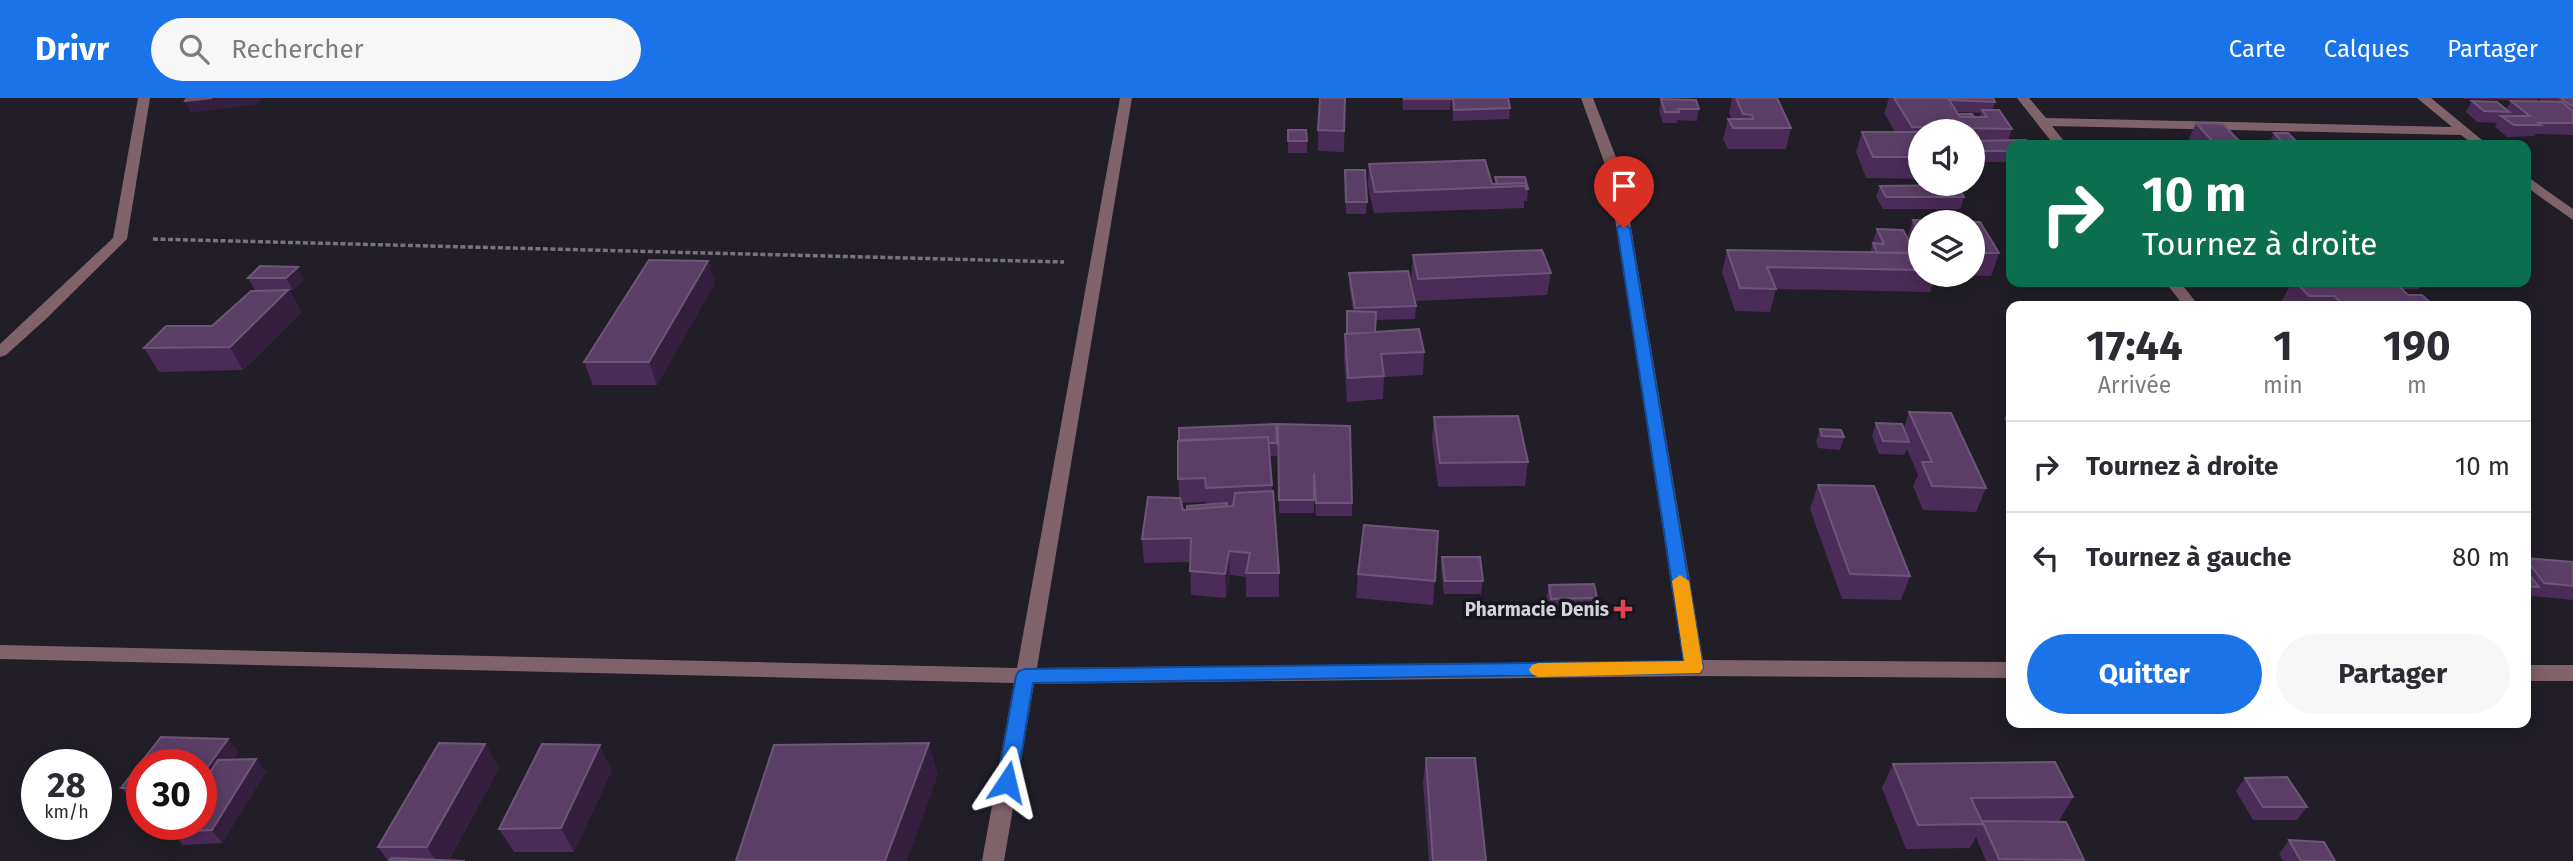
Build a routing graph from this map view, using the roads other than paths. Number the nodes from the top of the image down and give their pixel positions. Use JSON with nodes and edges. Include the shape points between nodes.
{"nodes":[{"id":1,"x":144,"y":98,"type":"edge"},
{"id":2,"x":1126,"y":98,"type":"edge"},
{"id":3,"x":1587,"y":98,"type":"edge"},
{"id":4,"x":2023,"y":98,"type":"edge"},
{"id":5,"x":2423,"y":98,"type":"edge"},
{"id":6,"x":2042,"y":122,"type":"junction"},
{"id":7,"x":2463,"y":131,"type":"junction"},
{"id":8,"x":2057,"y":140,"type":"edge"},
{"id":9,"x":2475,"y":140,"type":"edge"},
{"id":10,"x":2531,"y":184,"type":"edge"},
{"id":11,"x":2573,"y":216,"type":"edge"},
{"id":12,"x":2176,"y":287,"type":"edge"},
{"id":13,"x":2188,"y":301,"type":"edge"},
{"id":14,"x":0,"y":352,"type":"edge"},
{"id":15,"x":0,"y":652,"type":"edge"},
{"id":16,"x":1694,"y":668,"type":"junction"},
{"id":17,"x":2006,"y":670,"type":"edge"},
{"id":18,"x":2531,"y":673,"type":"edge"},
{"id":19,"x":2573,"y":673,"type":"edge"},
{"id":20,"x":1025,"y":676,"type":"junction"},
{"id":21,"x":993,"y":861,"type":"edge"}],
"edges":[{"from":1,"to":14,"type":"street","via":[[120,239]]},
{"from":2,"to":20,"type":"street"},
{"from":3,"to":16,"type":"street","via":[[1615,173]]},
{"from":4,"to":6,"type":"street"},
{"from":5,"to":7,"type":"street"},
{"from":6,"to":7,"type":"street"},
{"from":6,"to":8,"type":"street"},
{"from":7,"to":9,"type":"street"},
{"from":10,"to":11,"type":"street"},
{"from":12,"to":13,"type":"street"},
{"from":15,"to":20,"type":"street"},
{"from":16,"to":17,"type":"street"},
{"from":16,"to":20,"type":"street"},
{"from":18,"to":19,"type":"street"},
{"from":20,"to":21,"type":"street"}]}
